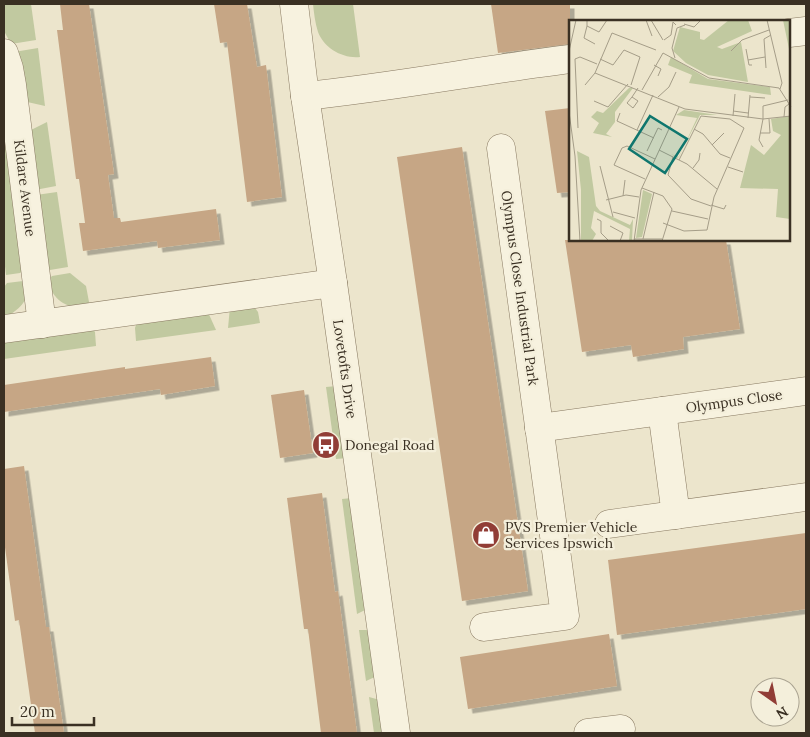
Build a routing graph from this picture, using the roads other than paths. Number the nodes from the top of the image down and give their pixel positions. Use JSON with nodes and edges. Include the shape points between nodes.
{"nodes":[{"id":1,"x":294,"y":4,"type":"edge"},
{"id":2,"x":806,"y":31,"type":"edge"},
{"id":3,"x":790,"y":34,"type":"edge"},
{"id":4,"x":4,"y":52,"type":"edge"},
{"id":5,"x":569,"y":60,"type":"edge"},
{"id":6,"x":305,"y":96,"type":"junction"},
{"id":7,"x":501,"y":148,"type":"dead end"},
{"id":8,"x":333,"y":283,"type":"junction"},
{"id":9,"x":42,"y":324,"type":"junction"},
{"id":10,"x":4,"y":329,"type":"edge"},
{"id":11,"x":806,"y":391,"type":"edge"},
{"id":12,"x":662,"y":411,"type":"junction"},
{"id":13,"x":539,"y":428,"type":"junction"},
{"id":14,"x":806,"y":497,"type":"edge"},
{"id":15,"x":676,"y":515,"type":"junction"},
{"id":16,"x":609,"y":524,"type":"dead end"},
{"id":17,"x":484,"y":627,"type":"dead end"},
{"id":18,"x":621,"y":729,"type":"dead end"},
{"id":19,"x":396,"y":733,"type":"edge"},
{"id":20,"x":588,"y":733,"type":"edge"}],
"edges":[{"from":1,"to":6,"type":"street","name":"Lovetofts Drive"},
{"from":2,"to":3,"type":"street"},
{"from":4,"to":9,"type":"street","name":"Kildare Avenue","via":[[12,85]]},
{"from":5,"to":6,"type":"street"},
{"from":6,"to":8,"type":"street","name":"Lovetofts Drive"},
{"from":7,"to":13,"type":"street","name":"Olympus Close Industrial Park"},
{"from":8,"to":9,"type":"street"},
{"from":8,"to":19,"type":"street","name":"Lovetofts Drive"},
{"from":9,"to":10,"type":"street"},
{"from":11,"to":12,"type":"street","name":"Olympus Close"},
{"from":12,"to":13,"type":"street","name":"Olympus Close"},
{"from":12,"to":15,"type":"street"},
{"from":13,"to":17,"type":"street","name":"Olympus Close Industrial Park","via":[[565,616]]},
{"from":14,"to":15,"type":"street"},
{"from":15,"to":16,"type":"street"},
{"from":18,"to":20,"type":"street"}]}
